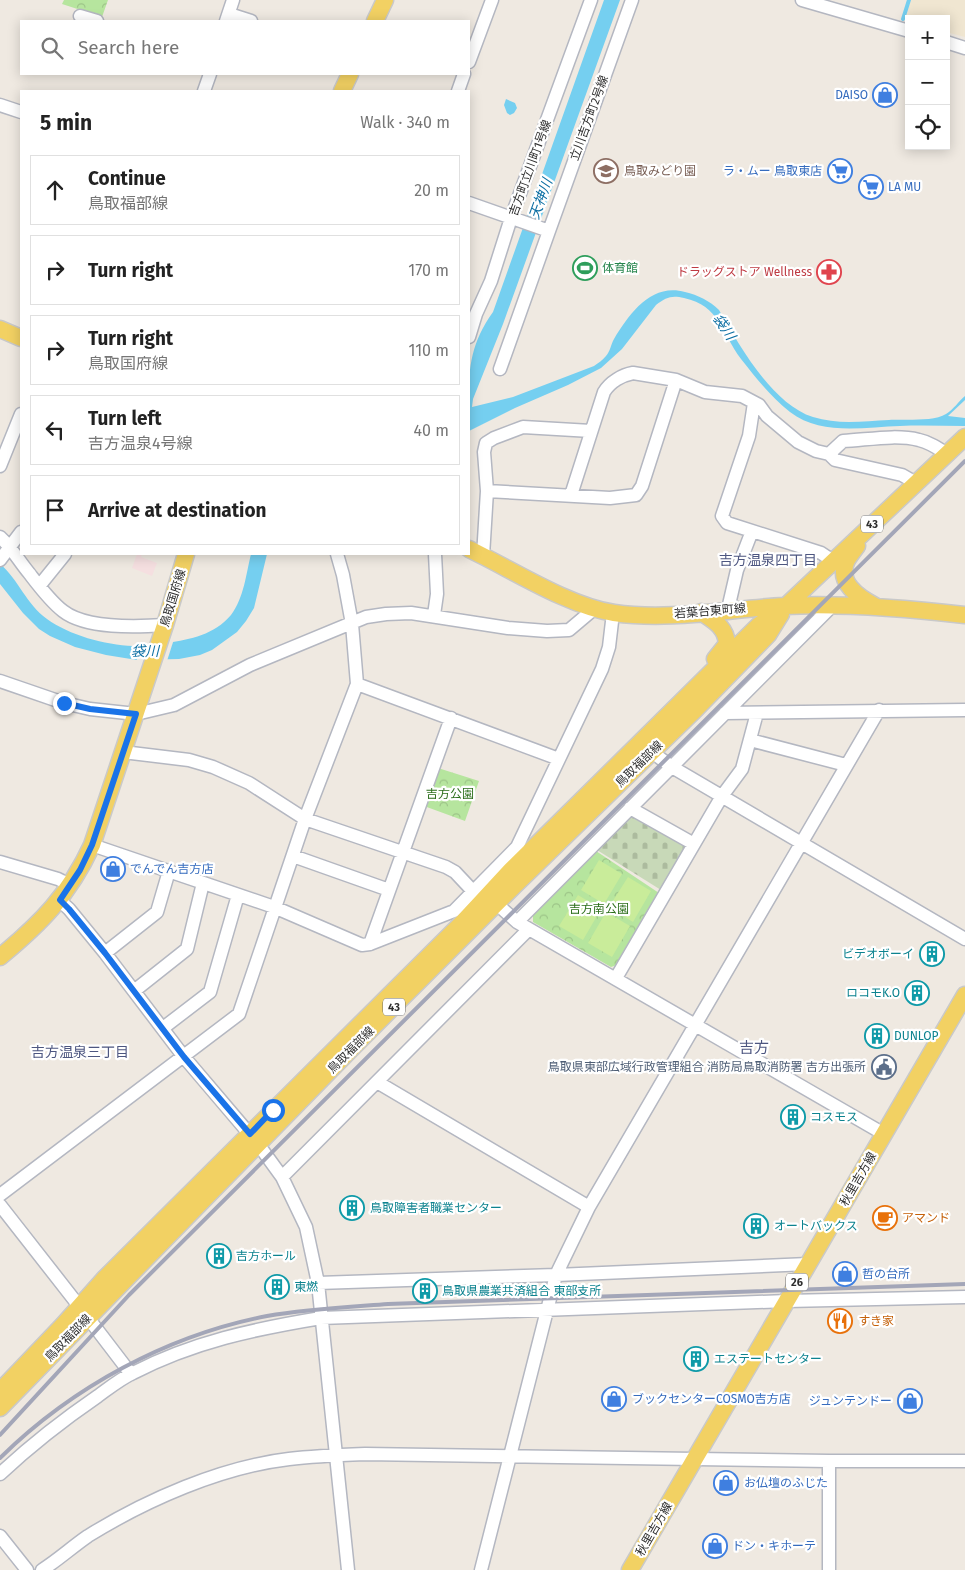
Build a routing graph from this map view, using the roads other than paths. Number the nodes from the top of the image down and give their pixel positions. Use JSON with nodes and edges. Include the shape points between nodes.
{"nodes":[{"id":1,"x":233,"y":0,"type":"edge"},
{"id":2,"x":385,"y":0,"type":"edge"},
{"id":3,"x":492,"y":0,"type":"edge"},
{"id":4,"x":591,"y":0,"type":"edge"},
{"id":5,"x":632,"y":0,"type":"edge"},
{"id":6,"x":802,"y":0,"type":"edge"},
{"id":7,"x":80,"y":16,"type":"dead end"},
{"id":8,"x":228,"y":18,"type":"edge"},
{"id":9,"x":94,"y":20,"type":"edge"},
{"id":10,"x":243,"y":20,"type":"edge"},
{"id":11,"x":375,"y":20,"type":"edge"},
{"id":12,"x":905,"y":30,"type":"edge"},
{"id":13,"x":950,"y":43,"type":"edge"},
{"id":14,"x":965,"y":48,"type":"edge"},
{"id":15,"x":470,"y":59,"type":"edge"},
{"id":16,"x":210,"y":75,"type":"edge"},
{"id":17,"x":350,"y":75,"type":"edge"},
{"id":18,"x":464,"y":75,"type":"edge"},
{"id":19,"x":204,"y":90,"type":"edge"},
{"id":20,"x":342,"y":90,"type":"edge"},
{"id":21,"x":458,"y":90,"type":"edge"},
{"id":22,"x":0,"y":105,"type":"edge"},
{"id":23,"x":20,"y":112,"type":"edge"},
{"id":24,"x":470,"y":203,"type":"edge"},
{"id":25,"x":514,"y":219,"type":"junction"},
{"id":26,"x":547,"y":230,"type":"junction"},
{"id":27,"x":0,"y":329,"type":"edge"},
{"id":28,"x":470,"y":333,"type":"edge"},
{"id":29,"x":20,"y":338,"type":"edge"},
{"id":30,"x":500,"y":369,"type":"dead end"},
{"id":31,"x":676,"y":380,"type":"junction"},
{"id":32,"x":754,"y":403,"type":"junction"},
{"id":33,"x":20,"y":416,"type":"edge"},
{"id":34,"x":591,"y":431,"type":"junction"},
{"id":35,"x":957,"y":445,"type":"edge"},
{"id":36,"x":829,"y":454,"type":"junction"},
{"id":37,"x":0,"y":466,"type":"edge"},
{"id":38,"x":916,"y":484,"type":"junction"},
{"id":39,"x":487,"y":491,"type":"junction"},
{"id":40,"x":571,"y":495,"type":"junction"},
{"id":41,"x":874,"y":522,"type":"junction"},
{"id":42,"x":752,"y":531,"type":"junction"},
{"id":43,"x":20,"y":533,"type":"edge"},
{"id":44,"x":0,"y":537,"type":"edge"},
{"id":45,"x":6,"y":552,"type":"edge"},
{"id":46,"x":476,"y":552,"type":"edge"},
{"id":47,"x":64,"y":555,"type":"edge"},
{"id":48,"x":186,"y":555,"type":"edge"},
{"id":49,"x":337,"y":555,"type":"edge"},
{"id":50,"x":435,"y":555,"type":"edge"},
{"id":51,"x":834,"y":561,"type":"junction"},
{"id":52,"x":40,"y":586,"type":"junction"},
{"id":53,"x":786,"y":606,"type":"junction"},
{"id":54,"x":832,"y":606,"type":"junction"},
{"id":55,"x":877,"y":607,"type":"junction"},
{"id":56,"x":595,"y":608,"type":"junction"},
{"id":57,"x":728,"y":610,"type":"junction"},
{"id":58,"x":701,"y":612,"type":"junction"},
{"id":59,"x":613,"y":613,"type":"junction"},
{"id":60,"x":965,"y":614,"type":"edge"},
{"id":61,"x":434,"y":615,"type":"junction"},
{"id":62,"x":352,"y":624,"type":"junction"},
{"id":63,"x":164,"y":627,"type":"junction"},
{"id":64,"x":0,"y":681,"type":"edge"},
{"id":65,"x":357,"y":684,"type":"junction"},
{"id":66,"x":688,"y":694,"type":"junction"},
{"id":67,"x":879,"y":710,"type":"junction"},
{"id":68,"x":965,"y":710,"type":"edge"},
{"id":69,"x":725,"y":713,"type":"junction"},
{"id":70,"x":757,"y":713,"type":"junction"},
{"id":71,"x":136,"y":714,"type":"junction"},
{"id":72,"x":451,"y":718,"type":"junction"},
{"id":73,"x":750,"y":740,"type":"junction"},
{"id":74,"x":123,"y":752,"type":"junction"},
{"id":75,"x":652,"y":752,"type":"junction"},
{"id":76,"x":559,"y":759,"type":"junction"},
{"id":77,"x":846,"y":765,"type":"junction"},
{"id":78,"x":672,"y":767,"type":"junction"},
{"id":79,"x":722,"y":796,"type":"junction"},
{"id":80,"x":630,"y":808,"type":"junction"},
{"id":81,"x":304,"y":819,"type":"junction"},
{"id":82,"x":801,"y":843,"type":"junction"},
{"id":83,"x":694,"y":844,"type":"junction"},
{"id":84,"x":92,"y":845,"type":"junction"},
{"id":85,"x":403,"y":853,"type":"junction"},
{"id":86,"x":293,"y":856,"type":"junction"},
{"id":87,"x":0,"y":862,"type":"edge"},
{"id":88,"x":169,"y":871,"type":"junction"},
{"id":89,"x":203,"y":883,"type":"junction"},
{"id":90,"x":70,"y":885,"type":"junction"},
{"id":91,"x":390,"y":890,"type":"junction"},
{"id":92,"x":238,"y":895,"type":"junction"},
{"id":93,"x":486,"y":897,"type":"junction"},
{"id":94,"x":60,"y":900,"type":"junction"},
{"id":95,"x":274,"y":907,"type":"junction"},
{"id":96,"x":517,"y":922,"type":"junction"},
{"id":97,"x":529,"y":929,"type":"junction"},
{"id":98,"x":965,"y":939,"type":"edge"},
{"id":99,"x":370,"y":944,"type":"junction"},
{"id":100,"x":105,"y":953,"type":"junction"},
{"id":101,"x":0,"y":957,"type":"edge"},
{"id":102,"x":616,"y":978,"type":"junction"},
{"id":103,"x":134,"y":991,"type":"junction"},
{"id":104,"x":965,"y":994,"type":"edge"},
{"id":105,"x":695,"y":1025,"type":"junction"},
{"id":106,"x":163,"y":1028,"type":"junction"},
{"id":107,"x":184,"y":1057,"type":"junction"},
{"id":108,"x":377,"y":1082,"type":"junction"},
{"id":109,"x":884,"y":1134,"type":"junction"},
{"id":110,"x":254,"y":1139,"type":"junction"},
{"id":111,"x":282,"y":1177,"type":"junction"},
{"id":112,"x":0,"y":1195,"type":"edge"},
{"id":113,"x":0,"y":1206,"type":"edge"},
{"id":114,"x":589,"y":1207,"type":"junction"},
{"id":115,"x":808,"y":1264,"type":"junction"},
{"id":116,"x":556,"y":1275,"type":"junction"},
{"id":117,"x":318,"y":1283,"type":"junction"},
{"id":118,"x":965,"y":1297,"type":"edge"},
{"id":119,"x":787,"y":1301,"type":"junction"},
{"id":120,"x":84,"y":1311,"type":"junction"},
{"id":121,"x":548,"y":1311,"type":"junction"},
{"id":122,"x":321,"y":1318,"type":"junction"},
{"id":123,"x":131,"y":1374,"type":"junction"},
{"id":124,"x":0,"y":1391,"type":"edge"},
{"id":125,"x":0,"y":1408,"type":"edge"},
{"id":126,"x":336,"y":1455,"type":"junction"},
{"id":127,"x":510,"y":1457,"type":"junction"},
{"id":128,"x":694,"y":1459,"type":"junction"},
{"id":129,"x":829,"y":1461,"type":"junction"},
{"id":130,"x":965,"y":1461,"type":"edge"},
{"id":131,"x":0,"y":1474,"type":"edge"},
{"id":132,"x":0,"y":1536,"type":"edge"},
{"id":133,"x":27,"y":1570,"type":"edge"},
{"id":134,"x":42,"y":1570,"type":"edge"},
{"id":135,"x":348,"y":1570,"type":"edge"},
{"id":136,"x":481,"y":1570,"type":"edge"},
{"id":137,"x":630,"y":1570,"type":"edge"},
{"id":138,"x":829,"y":1570,"type":"edge"}],
"edges":[{"from":1,"to":8,"type":"street"},
{"from":2,"to":11,"type":"main road"},
{"from":3,"to":15,"type":"street"},
{"from":4,"to":25,"type":"street","name":"吉方町立川町1号線"},
{"from":5,"to":26,"type":"street","name":"立川吉方町2号線"},
{"from":6,"to":12,"type":"street"},
{"from":7,"to":9,"type":"street"},
{"from":8,"to":10,"type":"street"},
{"from":13,"to":14,"type":"street"},
{"from":16,"to":19,"type":"street"},
{"from":17,"to":20,"type":"main road"},
{"from":18,"to":21,"type":"street"},
{"from":22,"to":23,"type":"street"},
{"from":24,"to":25,"type":"street"},
{"from":25,"to":26,"type":"street"},
{"from":25,"to":28,"type":"street","name":"吉方町立川町1号線"},
{"from":26,"to":30,"type":"street","name":"立川吉方町2号線"},
{"from":27,"to":29,"type":"main road"},
{"from":31,"to":32,"type":"street","via":[[704,392],[742,396]]},
{"from":31,"to":34,"type":"street","via":[[626,374],[616,380],[604,392]]},
{"from":31,"to":40,"type":"street","via":[[640,491],[636,495],[617,498]]},
{"from":32,"to":36,"type":"street","via":[[798,442]]},
{"from":32,"to":42,"type":"street","via":[[749,436],[722,516],[727,522]]},
{"from":33,"to":37,"type":"street"},
{"from":34,"to":39,"type":"street","via":[[523,427],[494,438],[484,446]]},
{"from":34,"to":40,"type":"street"},
{"from":35,"to":36,"type":"street","via":[[933,445],[907,438],[843,441]]},
{"from":35,"to":38,"type":"main road","name":"鳥取福部線","number":"43"},
{"from":36,"to":38,"type":"street","via":[[835,460],[902,475]]},
{"from":38,"to":41,"type":"main road","name":"鳥取福部線","number":"43"},
{"from":39,"to":40,"type":"street"},
{"from":39,"to":46,"type":"street"},
{"from":41,"to":51,"type":"main road","name":"鳥取福部線","number":"43"},
{"from":41,"to":55,"type":"main road","via":[[847,560],[844,573],[850,588]]},
{"from":42,"to":51,"type":"street","via":[[821,553]]},
{"from":42,"to":57,"type":"street","via":[[737,570]]},
{"from":43,"to":45,"type":"street"},
{"from":44,"to":45,"type":"street"},
{"from":45,"to":52,"type":"street"},
{"from":46,"to":56,"type":"main road","name":"若葉台東町線","via":[[549,590]]},
{"from":47,"to":52,"type":"street"},
{"from":48,"to":63,"type":"main road","name":"鳥取国府線"},
{"from":49,"to":62,"type":"street"},
{"from":50,"to":61,"type":"street","via":[[437,594]]},
{"from":51,"to":53,"type":"main road","name":"鳥取福部線","number":"43"},
{"from":52,"to":63,"type":"street","via":[[63,611],[86,622]]},
{"from":53,"to":54,"type":"main road","name":"若葉台東町線"},
{"from":53,"to":57,"type":"main road","name":"若葉台東町線"},
{"from":53,"to":66,"type":"main road","name":"鳥取福部線","number":"43","via":[[759,625]]},
{"from":53,"to":75,"type":"main road","name":"鳥取福部線","number":"43","via":[[768,635]]},
{"from":54,"to":55,"type":"main road","name":"若葉台東町線"},
{"from":54,"to":69,"type":"street"},
{"from":55,"to":60,"type":"main road","name":"若葉台東町線"},
{"from":56,"to":59,"type":"main road","name":"若葉台東町線"},
{"from":56,"to":61,"type":"street","via":[[569,630],[508,628]]},
{"from":57,"to":58,"type":"main road","name":"若葉台東町線"},
{"from":58,"to":59,"type":"main road","name":"若葉台東町線","via":[[652,616]]},
{"from":58,"to":66,"type":"main road","via":[[724,631],[726,644]]},
{"from":59,"to":76,"type":"street","via":[[607,658]]},
{"from":61,"to":62,"type":"street","via":[[386,614],[366,617]]},
{"from":62,"to":65,"type":"street"},
{"from":62,"to":71,"type":"street","via":[[250,665],[174,705]]},
{"from":63,"to":71,"type":"main road","name":"鳥取国府線"},
{"from":64,"to":71,"type":"street","via":[[64,703]]},
{"from":65,"to":72,"type":"street"},
{"from":65,"to":81,"type":"street"},
{"from":66,"to":93,"type":"main road","name":"鳥取福部線","number":"43"},
{"from":67,"to":68,"type":"street"},
{"from":67,"to":70,"type":"street"},
{"from":67,"to":77,"type":"street"},
{"from":69,"to":70,"type":"street"},
{"from":69,"to":78,"type":"street"},
{"from":70,"to":73,"type":"street"},
{"from":71,"to":74,"type":"main road","name":"鳥取国府線"},
{"from":72,"to":76,"type":"street"},
{"from":72,"to":85,"type":"street"},
{"from":73,"to":77,"type":"street"},
{"from":73,"to":79,"type":"street","via":[[742,769]]},
{"from":74,"to":81,"type":"street","via":[[189,760],[213,767],[256,787]]},
{"from":74,"to":84,"type":"main road","name":"鳥取国府線"},
{"from":75,"to":78,"type":"street"},
{"from":75,"to":93,"type":"main road","name":"鳥取福部線","number":"43"},
{"from":76,"to":93,"type":"street","via":[[517,847]]},
{"from":77,"to":82,"type":"street"},
{"from":78,"to":79,"type":"street"},
{"from":78,"to":80,"type":"street"},
{"from":79,"to":82,"type":"street"},
{"from":79,"to":83,"type":"street"},
{"from":80,"to":83,"type":"street"},
{"from":80,"to":96,"type":"street"},
{"from":81,"to":85,"type":"street"},
{"from":81,"to":86,"type":"street"},
{"from":82,"to":98,"type":"street"},
{"from":82,"to":105,"type":"street"},
{"from":83,"to":102,"type":"street"},
{"from":84,"to":88,"type":"street"},
{"from":84,"to":90,"type":"main road","name":"鳥取国府線"},
{"from":85,"to":91,"type":"street"},
{"from":85,"to":93,"type":"street","via":[[446,867]]},
{"from":86,"to":91,"type":"street"},
{"from":86,"to":95,"type":"street"},
{"from":87,"to":90,"type":"street"},
{"from":88,"to":89,"type":"street"},
{"from":88,"to":100,"type":"street","via":[[157,912]]},
{"from":89,"to":92,"type":"street"},
{"from":89,"to":103,"type":"street","via":[[187,949]]},
{"from":90,"to":94,"type":"main road","name":"鳥取国府線"},
{"from":91,"to":99,"type":"street"},
{"from":92,"to":95,"type":"street"},
{"from":92,"to":106,"type":"street","via":[[210,992]]},
{"from":93,"to":96,"type":"street"},
{"from":93,"to":99,"type":"street"},
{"from":93,"to":110,"type":"main road","name":"鳥取福部線","number":"43","via":[[352,1049]]},
{"from":94,"to":100,"type":"street"},
{"from":94,"to":101,"type":"main road","name":"鳥取国府線"},
{"from":95,"to":99,"type":"street","via":[[362,945]]},
{"from":95,"to":107,"type":"street","via":[[239,1014]]},
{"from":96,"to":97,"type":"street"},
{"from":97,"to":102,"type":"street"},
{"from":97,"to":108,"type":"street"},
{"from":100,"to":103,"type":"street"},
{"from":102,"to":105,"type":"street"},
{"from":103,"to":106,"type":"street"},
{"from":104,"to":109,"type":"main road","name":"秋里吉方線","number":"26"},
{"from":105,"to":109,"type":"street"},
{"from":105,"to":114,"type":"street"},
{"from":106,"to":107,"type":"street"},
{"from":107,"to":110,"type":"street"},
{"from":107,"to":112,"type":"street"},
{"from":108,"to":111,"type":"street"},
{"from":108,"to":114,"type":"street"},
{"from":109,"to":115,"type":"main road","name":"秋里吉方線","number":"26"},
{"from":110,"to":111,"type":"street"},
{"from":110,"to":120,"type":"main road","name":"鳥取福部線","number":"43"},
{"from":111,"to":117,"type":"street","via":[[306,1227]]},
{"from":113,"to":120,"type":"street"},
{"from":114,"to":116,"type":"street"},
{"from":115,"to":116,"type":"street"},
{"from":115,"to":119,"type":"main road","name":"秋里吉方線","number":"26"},
{"from":116,"to":117,"type":"street"},
{"from":116,"to":121,"type":"street"},
{"from":117,"to":122,"type":"street"},
{"from":118,"to":119,"type":"street"},
{"from":119,"to":121,"type":"street"},
{"from":119,"to":128,"type":"main road","name":"秋里吉方線","number":"26"},
{"from":120,"to":123,"type":"street"},
{"from":120,"to":124,"type":"main road","name":"鳥取福部線","number":"43","via":[[63,1325]]},
{"from":120,"to":125,"type":"main road","name":"鳥取福部線","number":"43"},
{"from":121,"to":122,"type":"street"},
{"from":121,"to":127,"type":"street"},
{"from":122,"to":123,"type":"street","via":[[240,1333],[189,1349]]},
{"from":122,"to":126,"type":"street"},
{"from":123,"to":131,"type":"street","via":[[31,1445]]},
{"from":126,"to":127,"type":"street"},
{"from":126,"to":134,"type":"street","via":[[287,1459],[188,1485],[143,1505],[87,1537]]},
{"from":126,"to":135,"type":"street"},
{"from":127,"to":128,"type":"street"},
{"from":127,"to":136,"type":"street"},
{"from":128,"to":129,"type":"street"},
{"from":128,"to":137,"type":"main road","name":"秋里吉方線","number":"26"},
{"from":129,"to":130,"type":"street"},
{"from":129,"to":138,"type":"street"},
{"from":132,"to":133,"type":"street"}]}
